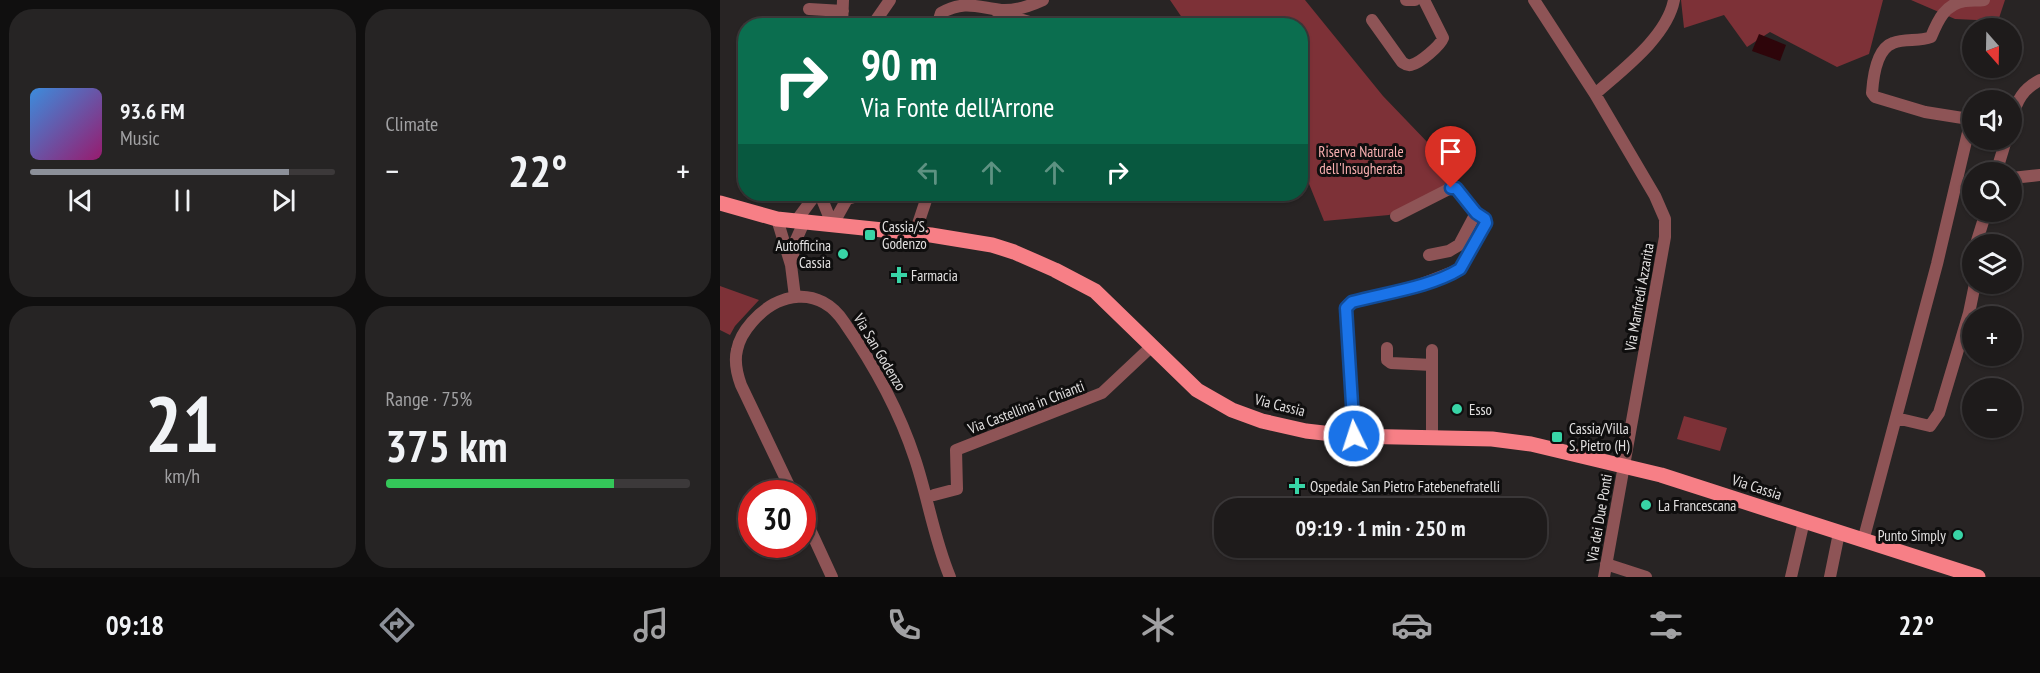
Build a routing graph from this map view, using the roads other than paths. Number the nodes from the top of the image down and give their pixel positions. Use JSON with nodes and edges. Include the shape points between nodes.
{"nodes":[{"id":1,"x":890,"y":0,"type":"edge"},
{"id":2,"x":1043,"y":0,"type":"edge"},
{"id":3,"x":1406,"y":0,"type":"edge"},
{"id":4,"x":1415,"y":0,"type":"edge"},
{"id":5,"x":1424,"y":0,"type":"edge"},
{"id":6,"x":1534,"y":0,"type":"edge"},
{"id":7,"x":1674,"y":0,"type":"edge"},
{"id":8,"x":1984,"y":0,"type":"edge"},
{"id":9,"x":843,"y":6,"type":"edge"},
{"id":10,"x":809,"y":9,"type":"dead end"},
{"id":11,"x":1005,"y":10,"type":"junction"},
{"id":12,"x":878,"y":18,"type":"edge"},
{"id":13,"x":939,"y":18,"type":"edge"},
{"id":14,"x":1000,"y":18,"type":"edge"},
{"id":15,"x":1016,"y":18,"type":"edge"},
{"id":16,"x":1372,"y":20,"type":"dead end"},
{"id":17,"x":2040,"y":80,"type":"edge"},
{"id":18,"x":2022,"y":93,"type":"edge"},
{"id":19,"x":1595,"y":94,"type":"junction"},
{"id":20,"x":2040,"y":175,"type":"edge"},
{"id":21,"x":2022,"y":177,"type":"edge"},
{"id":22,"x":814,"y":201,"type":"edge"},
{"id":23,"x":821,"y":201,"type":"edge"},
{"id":24,"x":846,"y":201,"type":"edge"},
{"id":25,"x":926,"y":201,"type":"edge"},
{"id":26,"x":720,"y":203,"type":"edge"},
{"id":27,"x":1476,"y":213,"type":"junction"},
{"id":28,"x":1396,"y":216,"type":"dead end"},
{"id":29,"x":777,"y":219,"type":"junction"},
{"id":30,"x":800,"y":222,"type":"junction"},
{"id":31,"x":832,"y":224,"type":"junction"},
{"id":32,"x":915,"y":233,"type":"junction"},
{"id":33,"x":1429,"y":255,"type":"dead end"},
{"id":34,"x":791,"y":265,"type":"junction"},
{"id":35,"x":1973,"y":294,"type":"edge"},
{"id":36,"x":795,"y":297,"type":"junction"},
{"id":37,"x":1151,"y":347,"type":"junction"},
{"id":38,"x":1387,"y":348,"type":"dead end"},
{"id":39,"x":1432,"y":350,"type":"dead end"},
{"id":40,"x":1432,"y":365,"type":"junction"},
{"id":41,"x":1896,"y":418,"type":"junction"},
{"id":42,"x":1354,"y":436,"type":"junction"},
{"id":43,"x":1432,"y":438,"type":"junction"},
{"id":44,"x":1623,"y":465,"type":"junction"},
{"id":45,"x":786,"y":480,"type":"edge"},
{"id":46,"x":934,"y":495,"type":"dead end"},
{"id":47,"x":1804,"y":521,"type":"junction"},
{"id":48,"x":1839,"y":533,"type":"junction"},
{"id":49,"x":1863,"y":541,"type":"junction"},
{"id":50,"x":816,"y":542,"type":"edge"},
{"id":51,"x":1605,"y":571,"type":"edge"},
{"id":52,"x":1962,"y":575,"type":"edge"},
{"id":53,"x":832,"y":577,"type":"edge"},
{"id":54,"x":950,"y":577,"type":"edge"},
{"id":55,"x":1646,"y":577,"type":"edge"},
{"id":56,"x":1791,"y":577,"type":"edge"},
{"id":57,"x":1830,"y":577,"type":"edge"},
{"id":58,"x":1978,"y":577,"type":"edge"}],
"edges":[{"from":1,"to":12,"type":"street"},
{"from":2,"to":11,"type":"street"},
{"from":3,"to":4,"type":"street"},
{"from":5,"to":16,"type":"street","via":[[1443,38],[1413,64],[1402,62]]},
{"from":6,"to":19,"type":"street"},
{"from":7,"to":19,"type":"street","via":[[1668,19],[1657,34]]},
{"from":8,"to":41,"type":"street","via":[[1957,2],[1939,18],[1931,37],[1892,43],[1875,68],[1875,97],[1925,112],[1969,119],[1970,124]]},
{"from":9,"to":10,"type":"street"},
{"from":11,"to":13,"type":"street","via":[[963,3],[953,5]]},
{"from":11,"to":14,"type":"street"},
{"from":11,"to":15,"type":"street"},
{"from":17,"to":18,"type":"street"},
{"from":19,"to":44,"type":"street","name":"Via Manfredi Azzarita","via":[[1658,201],[1666,229]]},
{"from":20,"to":21,"type":"street"},
{"from":22,"to":30,"type":"street"},
{"from":23,"to":31,"type":"street"},
{"from":24,"to":31,"type":"street"},
{"from":25,"to":32,"type":"street"},
{"from":26,"to":29,"type":"main road","name":"Via Cassia"},
{"from":27,"to":28,"type":"street","via":[[1456,188]]},
{"from":27,"to":33,"type":"street","via":[[1455,249]]},
{"from":27,"to":42,"type":"street","via":[[1486,223],[1460,269],[1419,285],[1348,304]]},
{"from":29,"to":30,"type":"main road","name":"Via Cassia"},
{"from":29,"to":34,"type":"street"},
{"from":30,"to":31,"type":"main road","name":"Via Cassia"},
{"from":30,"to":34,"type":"street"},
{"from":31,"to":32,"type":"main road","name":"Via Cassia"},
{"from":32,"to":37,"type":"main road","name":"Via Cassia","via":[[999,247],[1055,270],[1095,291]]},
{"from":34,"to":36,"type":"street"},
{"from":35,"to":41,"type":"street","via":[[1939,413],[1930,426]]},
{"from":36,"to":45,"type":"street","via":[[771,304],[761,313],[742,335],[736,358],[741,385]]},
{"from":36,"to":54,"type":"street","name":"Via San Godenzo","via":[[820,302],[840,316],[892,400],[914,457]]},
{"from":37,"to":42,"type":"main road","name":"Via Cassia","via":[[1197,390],[1232,410],[1292,428]]},
{"from":37,"to":46,"type":"street","name":"Via Castellina in Chianti","via":[[1102,393],[956,450],[957,489]]},
{"from":38,"to":40,"type":"street","via":[[1387,360],[1391,363]]},
{"from":39,"to":40,"type":"street"},
{"from":40,"to":43,"type":"street"},
{"from":41,"to":49,"type":"street"},
{"from":42,"to":43,"type":"main road","name":"Via Cassia"},
{"from":43,"to":44,"type":"main road","name":"Via Cassia","via":[[1511,441]]},
{"from":44,"to":47,"type":"main road","name":"Via Cassia"},
{"from":44,"to":51,"type":"street","name":"Via dei Due Ponti"},
{"from":47,"to":48,"type":"main road","name":"Via Cassia"},
{"from":47,"to":56,"type":"street"},
{"from":48,"to":49,"type":"main road","name":"Via Cassia"},
{"from":48,"to":57,"type":"street"},
{"from":49,"to":52,"type":"main road","name":"Via Cassia"},
{"from":50,"to":53,"type":"street"},
{"from":51,"to":55,"type":"street"},
{"from":52,"to":58,"type":"main road","name":"Via Cassia"}]}
